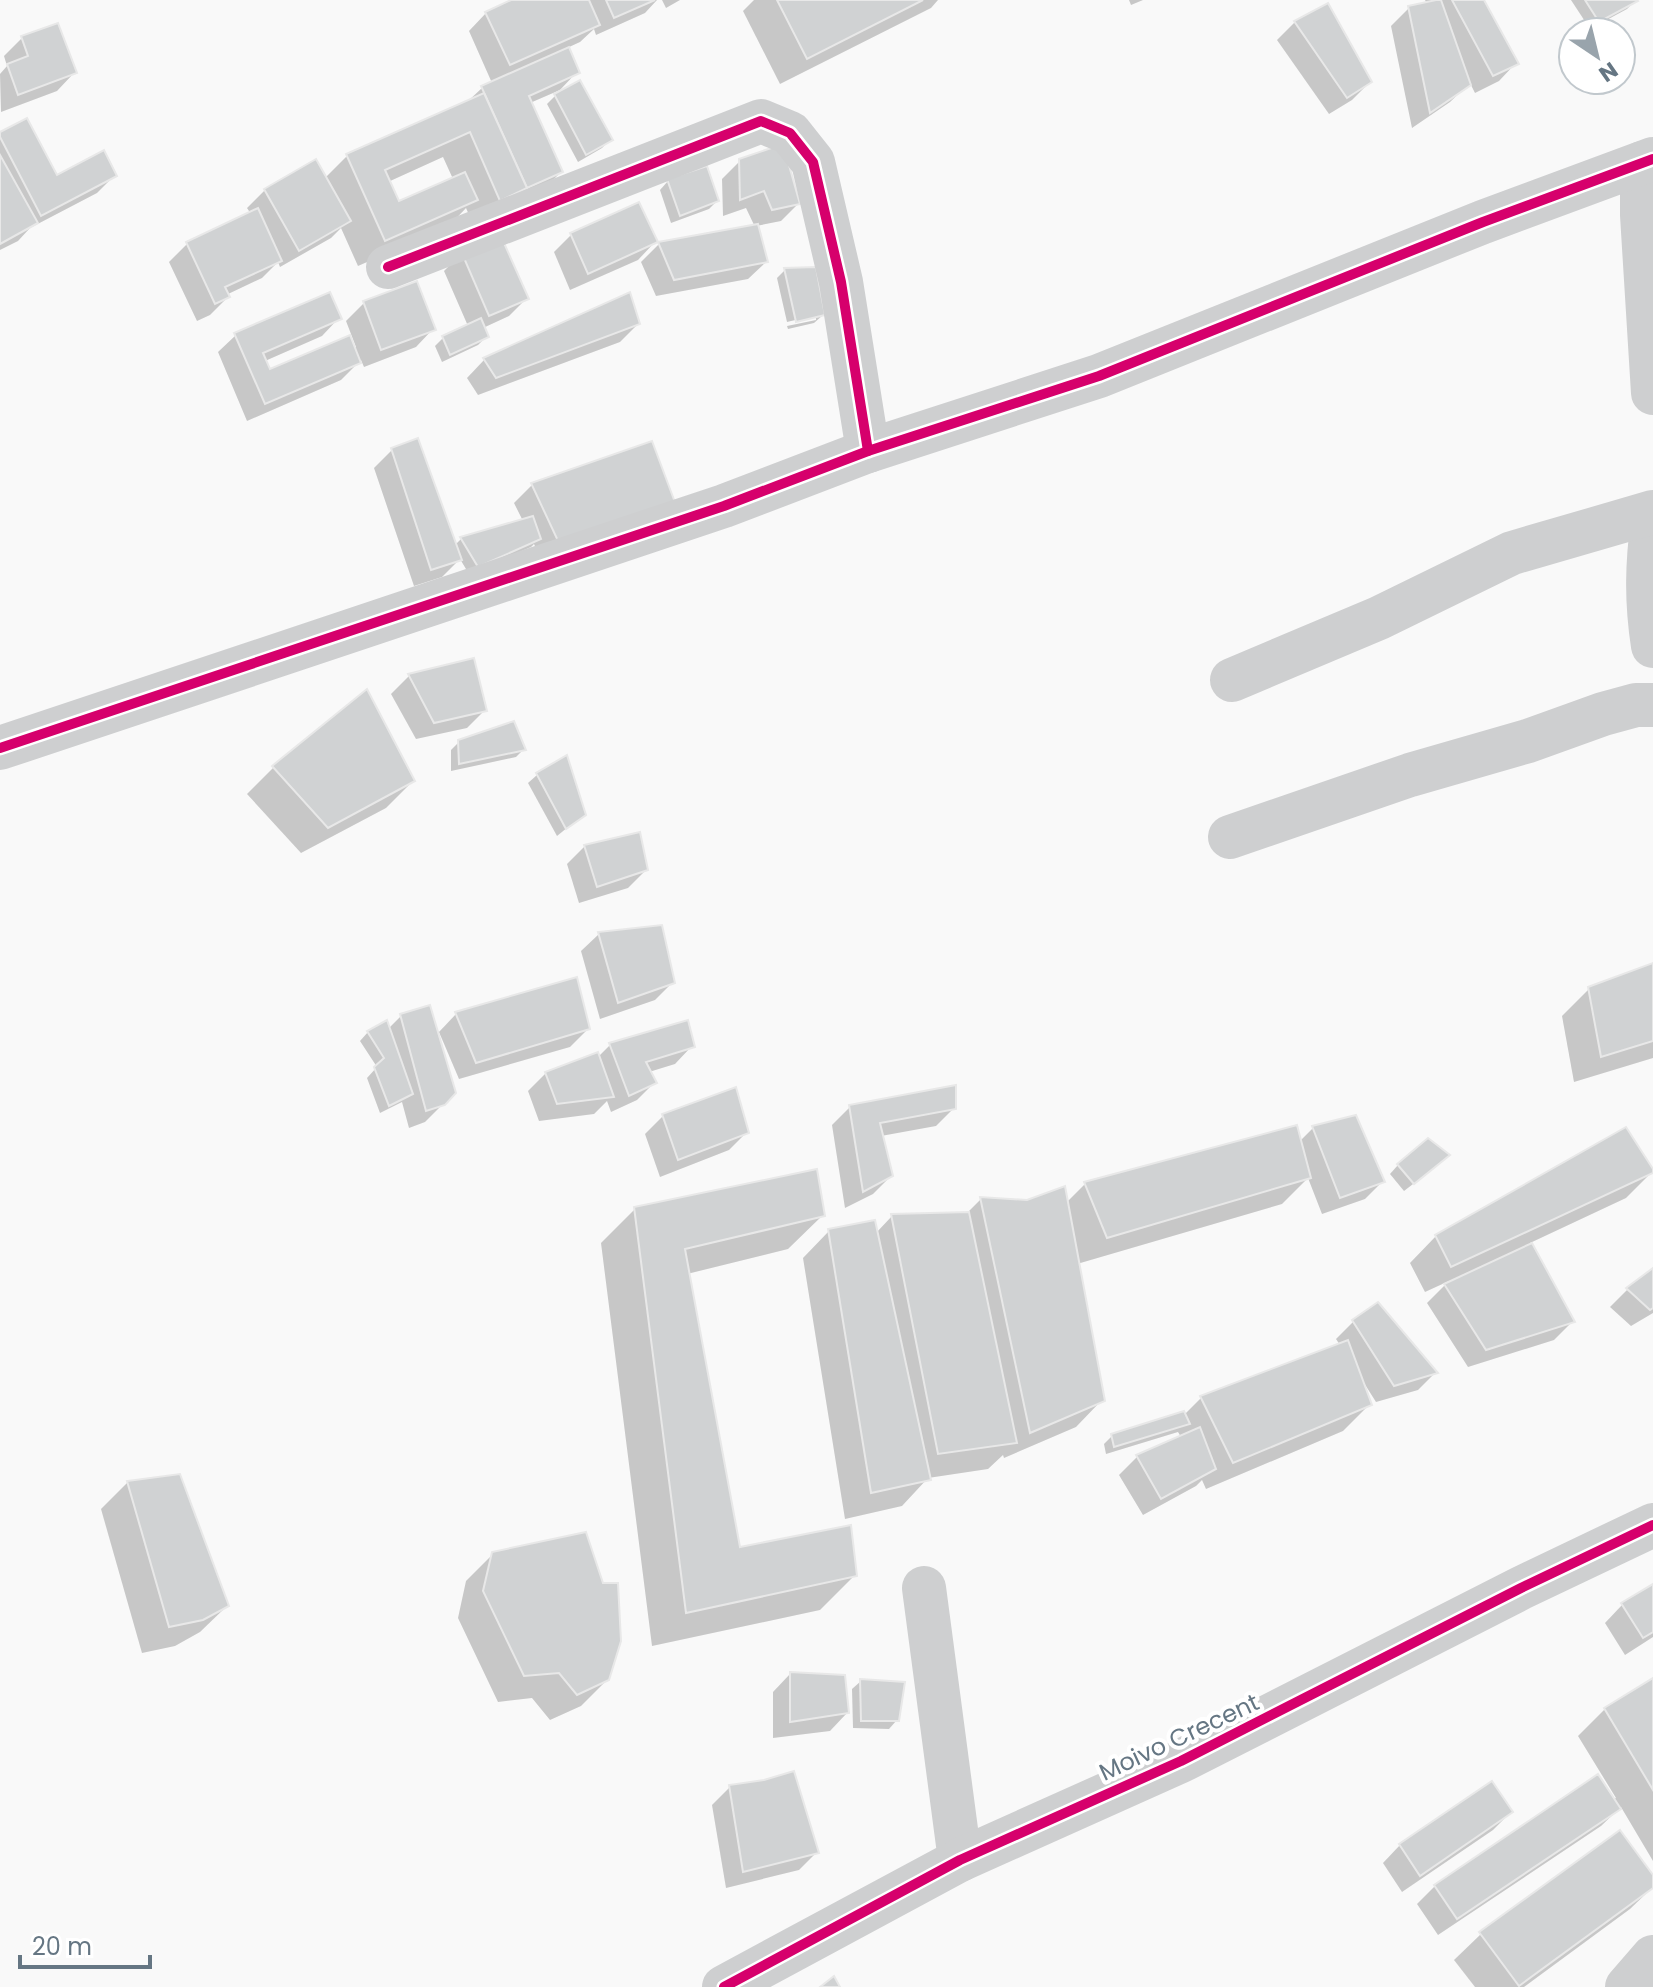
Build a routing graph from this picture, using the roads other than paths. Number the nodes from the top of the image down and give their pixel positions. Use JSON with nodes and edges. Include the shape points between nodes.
{"nodes":[{"id":1,"x":1648,"y":161,"type":"edge"},
{"id":2,"x":388,"y":267,"type":"dead end"},
{"id":3,"x":1653,"y":393,"type":"edge"},
{"id":4,"x":868,"y":451,"type":"junction"},
{"id":5,"x":1653,"y":512,"type":"edge"},
{"id":6,"x":1653,"y":518,"type":"edge"},
{"id":7,"x":1653,"y":646,"type":"edge"},
{"id":8,"x":1232,"y":680,"type":"dead end"},
{"id":9,"x":1653,"y":705,"type":"edge"},
{"id":10,"x":0,"y":748,"type":"edge"},
{"id":11,"x":1230,"y":837,"type":"dead end"},
{"id":12,"x":1653,"y":1525,"type":"edge"},
{"id":13,"x":924,"y":1588,"type":"dead end"},
{"id":14,"x":960,"y":1860,"type":"junction"},
{"id":15,"x":1653,"y":1957,"type":"edge"},
{"id":16,"x":724,"y":1987,"type":"edge"},
{"id":17,"x":1627,"y":1987,"type":"edge"}],
"edges":[{"from":1,"to":3,"type":"street","via":[[1642,215]]},
{"from":1,"to":4,"type":"street","via":[[1099,376]]},
{"from":2,"to":4,"type":"street","via":[[761,121],[790,133],[813,162],[841,282]]},
{"from":4,"to":10,"type":"street","via":[[724,506]]},
{"from":5,"to":8,"type":"street","via":[[1512,553],[1379,618]]},
{"from":6,"to":7,"type":"street","via":[[1647,590]]},
{"from":9,"to":11,"type":"street","via":[[1603,714]]},
{"from":12,"to":14,"type":"street","name":"Moivo Crecent","via":[[1181,1761]]},
{"from":13,"to":14,"type":"street"},
{"from":14,"to":16,"type":"street","name":"Moivo Crecent"},
{"from":15,"to":17,"type":"street"}]}
